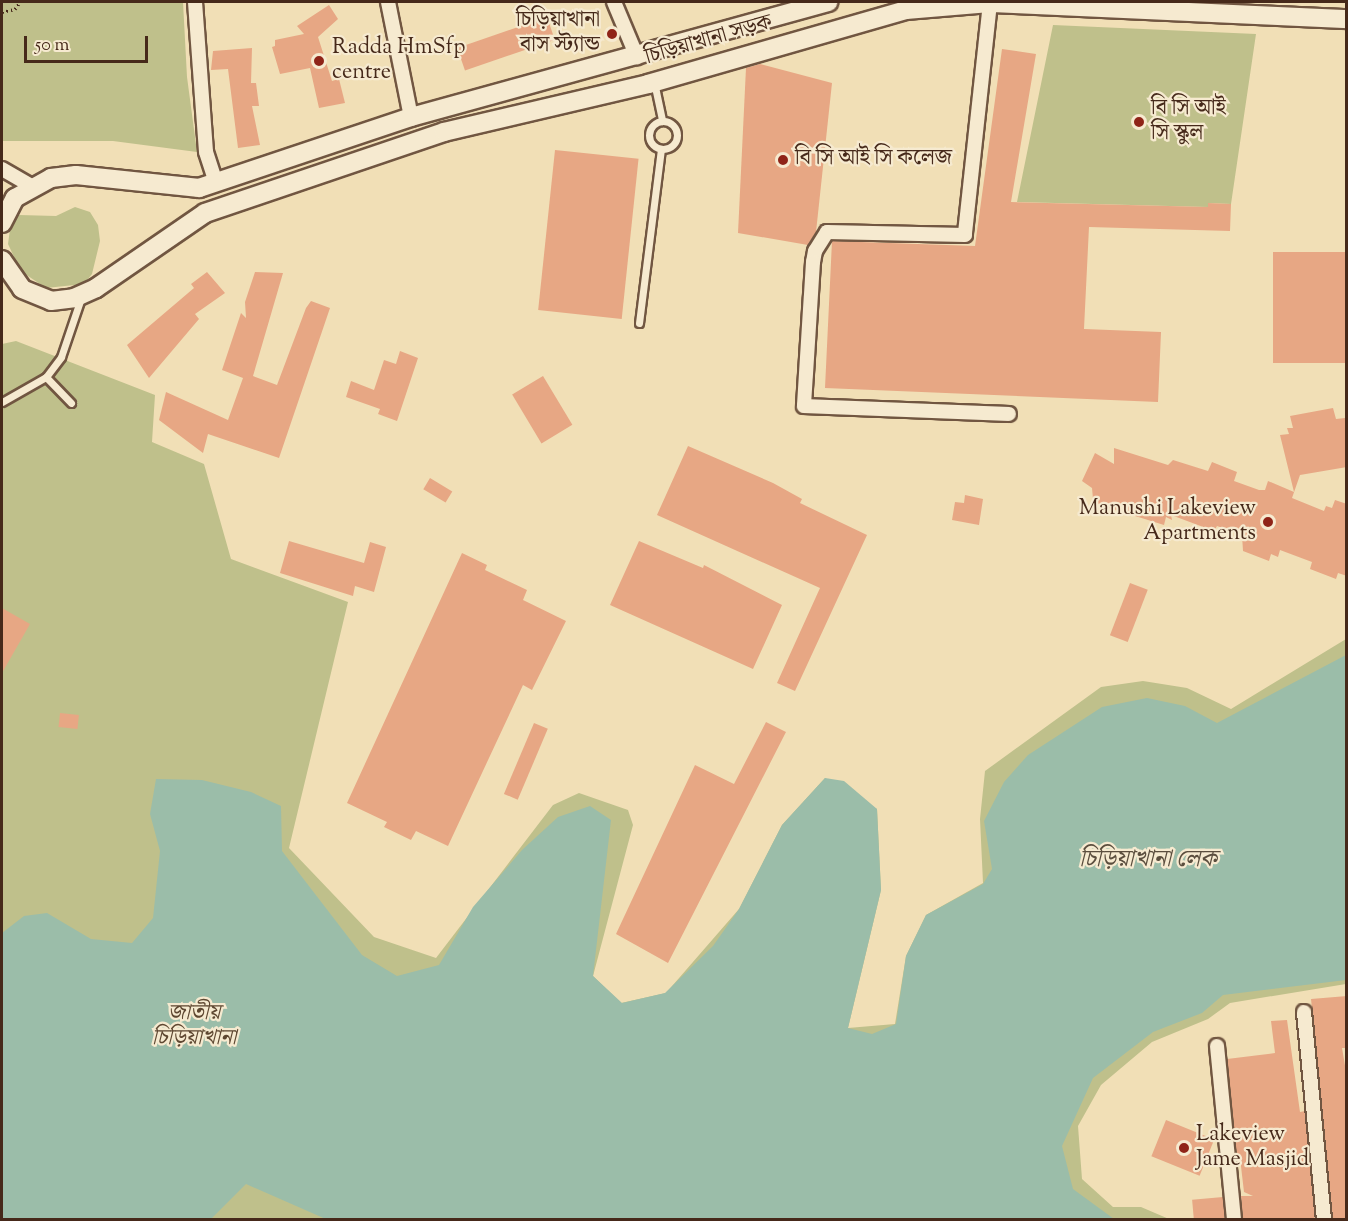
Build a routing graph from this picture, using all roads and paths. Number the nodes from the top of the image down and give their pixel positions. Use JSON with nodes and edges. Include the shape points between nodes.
{"nodes":[{"id":1,"x":20,"y":2,"type":"edge"},
{"id":2,"x":195,"y":2,"type":"edge"},
{"id":3,"x":388,"y":2,"type":"edge"},
{"id":4,"x":614,"y":2,"type":"edge"},
{"id":5,"x":828,"y":2,"type":"edge"},
{"id":6,"x":991,"y":3,"type":"edge"},
{"id":7,"x":2,"y":12,"type":"edge"},
{"id":8,"x":1347,"y":19,"type":"edge"},
{"id":9,"x":637,"y":57,"type":"junction"},
{"id":10,"x":651,"y":83,"type":"junction"},
{"id":11,"x":411,"y":117,"type":"junction"},
{"id":12,"x":662,"y":121,"type":"junction"},
{"id":13,"x":661,"y":149,"type":"junction"},
{"id":14,"x":2,"y":169,"type":"edge"},
{"id":15,"x":32,"y":186,"type":"junction"},
{"id":16,"x":208,"y":186,"type":"junction"},
{"id":17,"x":205,"y":213,"type":"junction"},
{"id":18,"x":2,"y":223,"type":"edge"},
{"id":19,"x":2,"y":260,"type":"edge"},
{"id":20,"x":82,"y":294,"type":"junction"},
{"id":21,"x":639,"y":323,"type":"dead end"},
{"id":22,"x":46,"y":377,"type":"junction"},
{"id":23,"x":2,"y":402,"type":"edge"},
{"id":24,"x":71,"y":403,"type":"dead end"},
{"id":25,"x":1010,"y":414,"type":"dead end"},
{"id":26,"x":1304,"y":1012,"type":"dead end"},
{"id":27,"x":1217,"y":1046,"type":"dead end"},
{"id":28,"x":1234,"y":1220,"type":"edge"},
{"id":29,"x":1324,"y":1220,"type":"edge"}],
"edges":[{"from":1,"to":7,"type":"path","via":[[15,9]]},
{"from":2,"to":16,"type":"street"},
{"from":3,"to":11,"type":"street"},
{"from":4,"to":9,"type":"street"},
{"from":5,"to":9,"type":"main road","name":"চিড়িয়াখানা সড়ক"},
{"from":6,"to":8,"type":"main road","name":"চিড়িয়াখানা সড়ক"},
{"from":6,"to":10,"type":"main road","name":"চিড়িয়াখানা সড়ক","via":[[906,10]]},
{"from":6,"to":25,"type":"street","via":[[965,235],[827,232],[814,251],[804,406]]},
{"from":9,"to":10,"type":"main road"},
{"from":9,"to":11,"type":"main road","name":"চিড়িয়াখানা সড়ক"},
{"from":10,"to":12,"type":"lane"},
{"from":10,"to":17,"type":"main road","name":"চিড়িয়াখানা সড়ক","via":[[444,132]]},
{"from":11,"to":16,"type":"main road","name":"চিড়িয়াখানা সড়ক"},
{"from":12,"to":13,"type":"lane","via":[[651,128],[649,137]]},
{"from":12,"to":13,"type":"lane","via":[[674,126],[677,134],[674,144]]},
{"from":13,"to":21,"type":"lane"},
{"from":14,"to":15,"type":"street"},
{"from":15,"to":16,"type":"main road","name":"চিড়িয়াখানা সড়ক","via":[[51,178],[76,175]]},
{"from":15,"to":18,"type":"main road","name":"চিড়িয়াখানা সড়ক","via":[[15,198]]},
{"from":16,"to":17,"type":"main road"},
{"from":17,"to":20,"type":"main road","name":"চিড়িয়াখানা সড়ক"},
{"from":19,"to":20,"type":"main road","name":"চিড়িয়াখানা সড়ক","via":[[22,289],[37,296],[51,301]]},
{"from":20,"to":22,"type":"lane","via":[[61,357]]},
{"from":22,"to":23,"type":"lane"},
{"from":22,"to":24,"type":"lane"},
{"from":26,"to":29,"type":"street"},
{"from":27,"to":28,"type":"street"}]}
